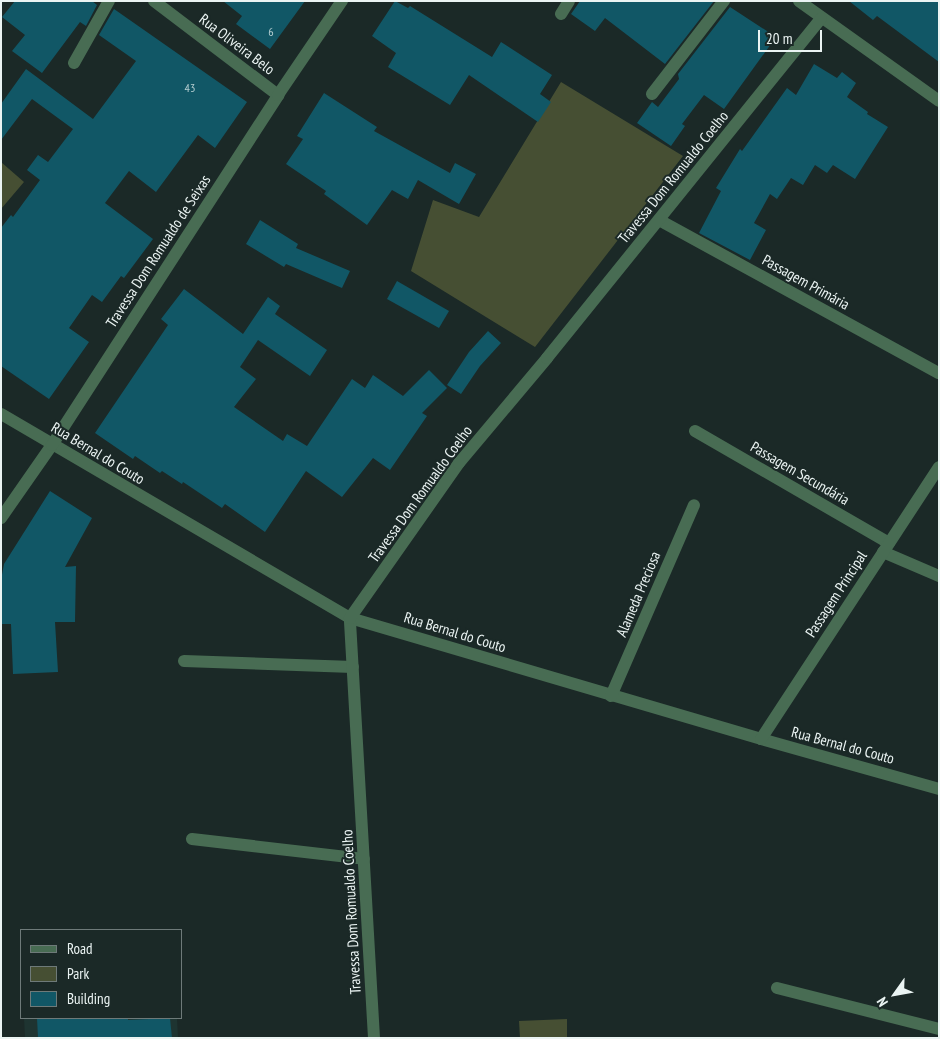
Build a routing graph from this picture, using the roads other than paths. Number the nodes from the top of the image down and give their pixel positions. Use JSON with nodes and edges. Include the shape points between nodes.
{"nodes":[{"id":1,"x":108,"y":1,"type":"edge"},
{"id":2,"x":154,"y":1,"type":"edge"},
{"id":3,"x":342,"y":1,"type":"edge"},
{"id":4,"x":569,"y":1,"type":"edge"},
{"id":5,"x":724,"y":1,"type":"edge"},
{"id":6,"x":799,"y":1,"type":"edge"},
{"id":7,"x":561,"y":14,"type":"dead end"},
{"id":8,"x":821,"y":18,"type":"junction"},
{"id":9,"x":74,"y":63,"type":"dead end"},
{"id":10,"x":652,"y":94,"type":"dead end"},
{"id":11,"x":278,"y":95,"type":"junction"},
{"id":12,"x":939,"y":101,"type":"edge"},
{"id":13,"x":658,"y":220,"type":"junction"},
{"id":14,"x":939,"y":373,"type":"edge"},
{"id":15,"x":1,"y":414,"type":"edge"},
{"id":16,"x":695,"y":431,"type":"dead end"},
{"id":17,"x":52,"y":444,"type":"junction"},
{"id":18,"x":939,"y":467,"type":"edge"},
{"id":19,"x":694,"y":505,"type":"dead end"},
{"id":20,"x":1,"y":518,"type":"edge"},
{"id":21,"x":886,"y":548,"type":"junction"},
{"id":22,"x":939,"y":576,"type":"edge"},
{"id":23,"x":350,"y":618,"type":"junction"},
{"id":24,"x":184,"y":660,"type":"dead end"},
{"id":25,"x":353,"y":667,"type":"junction"},
{"id":26,"x":612,"y":696,"type":"junction"},
{"id":27,"x":761,"y":740,"type":"junction"},
{"id":28,"x":939,"y":789,"type":"edge"},
{"id":29,"x":192,"y":839,"type":"dead end"},
{"id":30,"x":364,"y":859,"type":"junction"},
{"id":31,"x":777,"y":988,"type":"dead end"},
{"id":32,"x":939,"y":1029,"type":"edge"},
{"id":33,"x":374,"y":1038,"type":"edge"}],
"edges":[{"from":1,"to":9,"type":"street"},
{"from":2,"to":11,"type":"street","name":"Rua Oliveira Belo"},
{"from":3,"to":11,"type":"street","name":"Travessa Dom Romualdo de Seixas"},
{"from":4,"to":7,"type":"street"},
{"from":5,"to":10,"type":"street"},
{"from":6,"to":8,"type":"street"},
{"from":8,"to":12,"type":"street"},
{"from":8,"to":13,"type":"street","name":"Travessa Dom Romualdo Coelho"},
{"from":11,"to":17,"type":"street","name":"Travessa Dom Romualdo de Seixas"},
{"from":13,"to":14,"type":"street","name":"Passagem Primária"},
{"from":13,"to":23,"type":"street","name":"Travessa Dom Romualdo Coelho","via":[[459,463]]},
{"from":15,"to":17,"type":"street","name":"Rua Bernal do Couto"},
{"from":16,"to":21,"type":"street","name":"Passagem Secundária"},
{"from":17,"to":20,"type":"street","name":"Travessa Dom Romualdo de Seixas"},
{"from":17,"to":23,"type":"street","name":"Rua Bernal do Couto"},
{"from":18,"to":21,"type":"street","name":"Passagem Principal"},
{"from":19,"to":26,"type":"street","name":"Alameda Preciosa"},
{"from":21,"to":22,"type":"street","name":"Passagem Secundária"},
{"from":21,"to":27,"type":"street","name":"Passagem Principal"},
{"from":23,"to":25,"type":"street","name":"Travessa Dom Romualdo Coelho"},
{"from":23,"to":26,"type":"street","name":"Rua Bernal do Couto"},
{"from":24,"to":25,"type":"street"},
{"from":25,"to":30,"type":"street","name":"Travessa Dom Romualdo Coelho"},
{"from":26,"to":27,"type":"street","name":"Rua Bernal do Couto"},
{"from":27,"to":28,"type":"street","name":"Rua Bernal do Couto"},
{"from":29,"to":30,"type":"street"},
{"from":30,"to":33,"type":"street","name":"Travessa Dom Romualdo Coelho"},
{"from":31,"to":32,"type":"street"}]}
